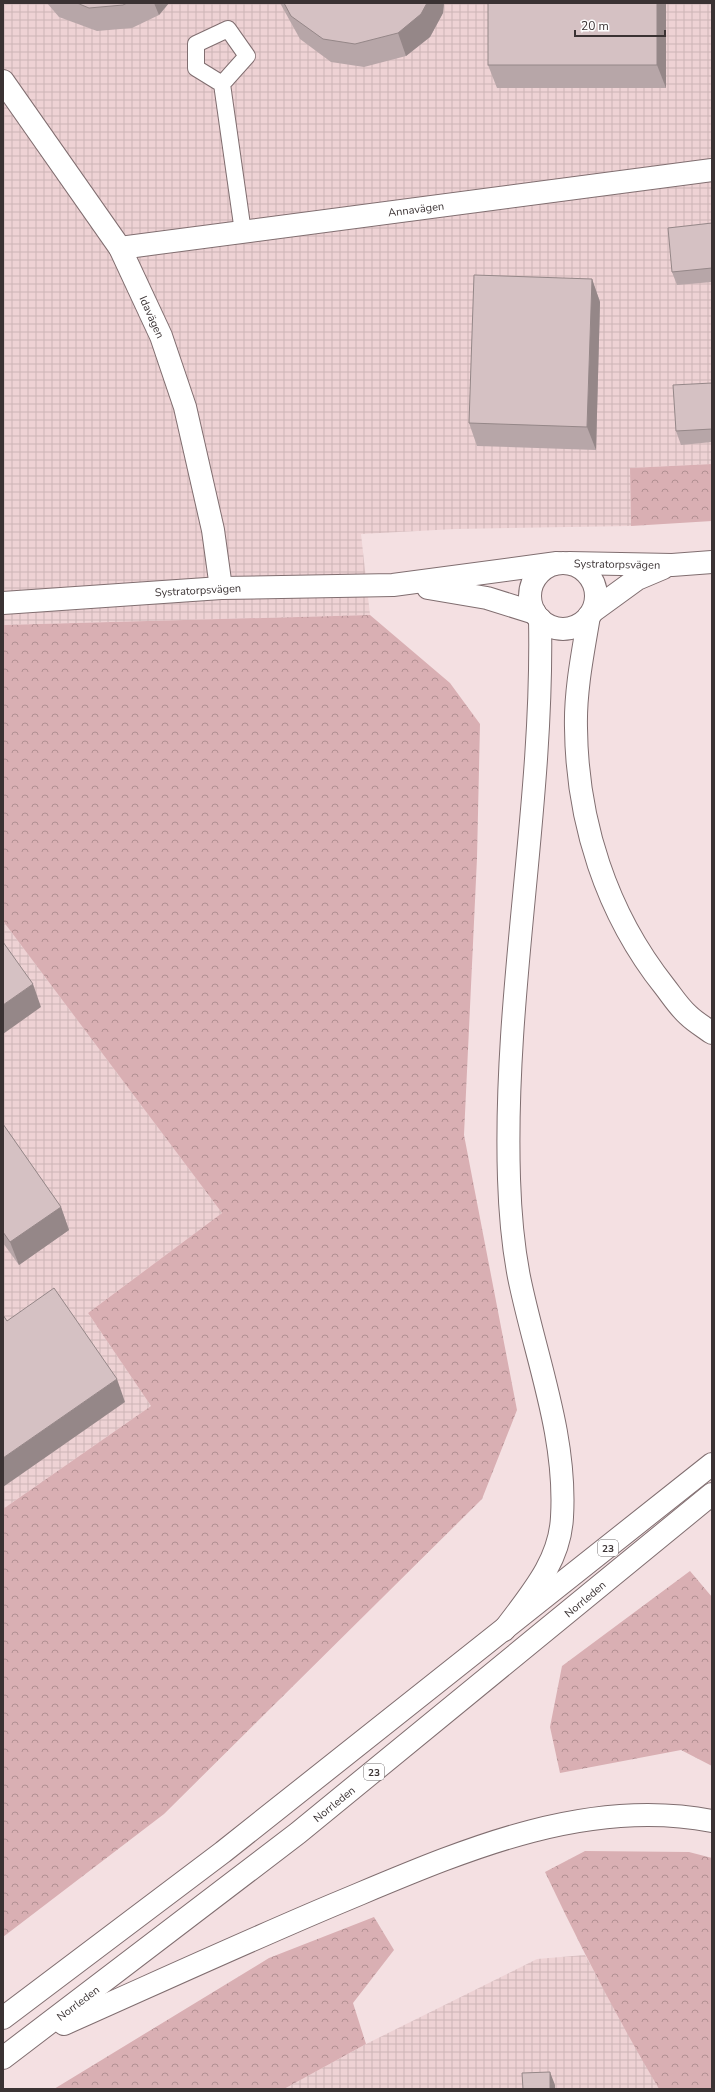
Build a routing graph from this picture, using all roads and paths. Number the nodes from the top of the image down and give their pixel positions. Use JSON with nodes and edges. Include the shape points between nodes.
{"nodes":[{"id":1,"x":3,"y":81,"type":"edge"},
{"id":2,"x":222,"y":84,"type":"dead end"},
{"id":3,"x":712,"y":170,"type":"edge"},
{"id":4,"x":243,"y":232,"type":"junction"},
{"id":5,"x":120,"y":248,"type":"junction"},
{"id":6,"x":712,"y":562,"type":"edge"},
{"id":7,"x":560,"y":563,"type":"junction"},
{"id":8,"x":672,"y":565,"type":"junction"},
{"id":9,"x":393,"y":585,"type":"junction"},
{"id":10,"x":221,"y":588,"type":"junction"},
{"id":11,"x":3,"y":603,"type":"edge"},
{"id":12,"x":591,"y":614,"type":"junction"},
{"id":13,"x":538,"y":616,"type":"junction"},
{"id":14,"x":712,"y":1033,"type":"edge"},
{"id":15,"x":712,"y":1464,"type":"edge"},
{"id":16,"x":712,"y":1494,"type":"edge"},
{"id":17,"x":504,"y":1630,"type":"junction"},
{"id":18,"x":712,"y":1821,"type":"edge"},
{"id":19,"x":3,"y":2018,"type":"edge"},
{"id":20,"x":29,"y":2040,"type":"junction"},
{"id":21,"x":3,"y":2058,"type":"edge"}],
"edges":[{"from":1,"to":5,"type":"main road","name":"Idavägen"},
{"from":2,"to":4,"type":"lane"},
{"from":3,"to":4,"type":"main road","name":"Annavägen"},
{"from":4,"to":5,"type":"main road","name":"Annavägen"},
{"from":5,"to":10,"type":"main road","name":"Idavägen","via":[[161,336],[185,407],[214,530]]},
{"from":6,"to":8,"type":"main road","name":"Systratorpsvägen"},
{"from":7,"to":8,"type":"main road","name":"Systratorpsvägen"},
{"from":7,"to":9,"type":"main road","name":"Systratorpsvägen"},
{"from":7,"to":12,"type":"main road","via":[[573,564],[585,571],[594,583],[596,593]]},
{"from":7,"to":13,"type":"main road","via":[[543,570],[534,580],[530,599]]},
{"from":8,"to":12,"type":"main road","name":"Systratorpsvägen","via":[[637,579]]},
{"from":9,"to":10,"type":"main road","name":"Systratorpsvägen"},
{"from":9,"to":13,"type":"main road","name":"Systratorpsvägen","via":[[452,591],[486,598]]},
{"from":10,"to":11,"type":"main road","name":"Systratorpsvägen"},
{"from":12,"to":13,"type":"main road","via":[[573,628],[549,626]]},
{"from":12,"to":14,"type":"main road","via":[[580,678],[576,727],[580,793],[595,857],[617,912],[648,966],[688,1015]]},
{"from":13,"to":17,"type":"main road","via":[[537,738],[509,1067],[507,1128],[509,1193],[519,1276],[558,1443],[562,1519],[557,1550],[544,1576]]},
{"from":15,"to":17,"type":"main road","number":"23"},
{"from":16,"to":20,"type":"main road","name":"Norrleden","number":"23","via":[[298,1833]]},
{"from":17,"to":19,"type":"main road","number":"23","via":[[223,1852]]},
{"from":18,"to":20,"type":"main road","via":[[655,1814],[615,1816],[537,1830],[478,1848],[292,1922]]},
{"from":20,"to":21,"type":"main road","name":"Norrleden","number":"23"}]}
